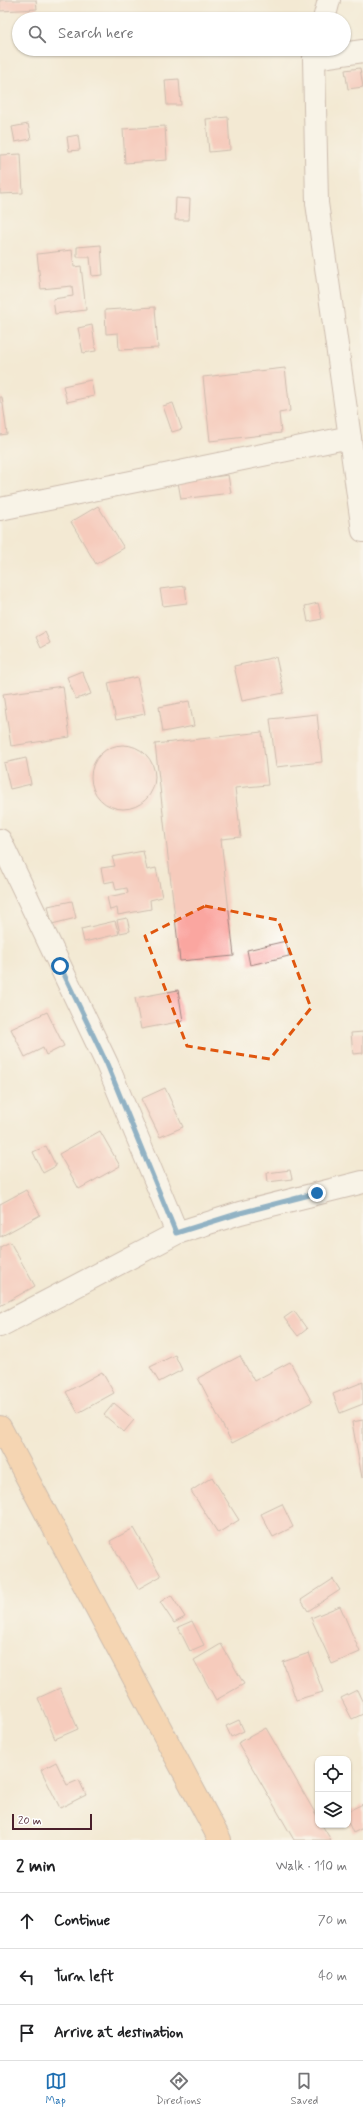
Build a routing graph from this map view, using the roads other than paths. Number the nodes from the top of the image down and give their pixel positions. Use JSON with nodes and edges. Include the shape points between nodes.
{"nodes":[{"id":1,"x":329,"y":0,"type":"edge"},
{"id":2,"x":326,"y":12,"type":"edge"},
{"id":3,"x":363,"y":51,"type":"edge"},
{"id":4,"x":351,"y":52,"type":"edge"},
{"id":5,"x":315,"y":56,"type":"edge"},
{"id":6,"x":350,"y":437,"type":"junction"},
{"id":7,"x":0,"y":509,"type":"edge"},
{"id":8,"x":363,"y":531,"type":"edge"},
{"id":9,"x":0,"y":840,"type":"edge"},
{"id":10,"x":363,"y":1182,"type":"edge"},
{"id":11,"x":176,"y":1233,"type":"junction"},
{"id":12,"x":0,"y":1326,"type":"edge"},
{"id":13,"x":0,"y":1428,"type":"edge"},
{"id":14,"x":220,"y":1840,"type":"edge"}],
"edges":[{"from":1,"to":2,"type":"street"},
{"from":3,"to":4,"type":"street"},
{"from":5,"to":6,"type":"street","via":[[317,204]]},
{"from":6,"to":7,"type":"street"},
{"from":6,"to":8,"type":"street"},
{"from":9,"to":11,"type":"street","via":[[107,1064]]},
{"from":10,"to":11,"type":"street","via":[[240,1213]]},
{"from":11,"to":12,"type":"street"},
{"from":13,"to":14,"type":"highway"}]}
